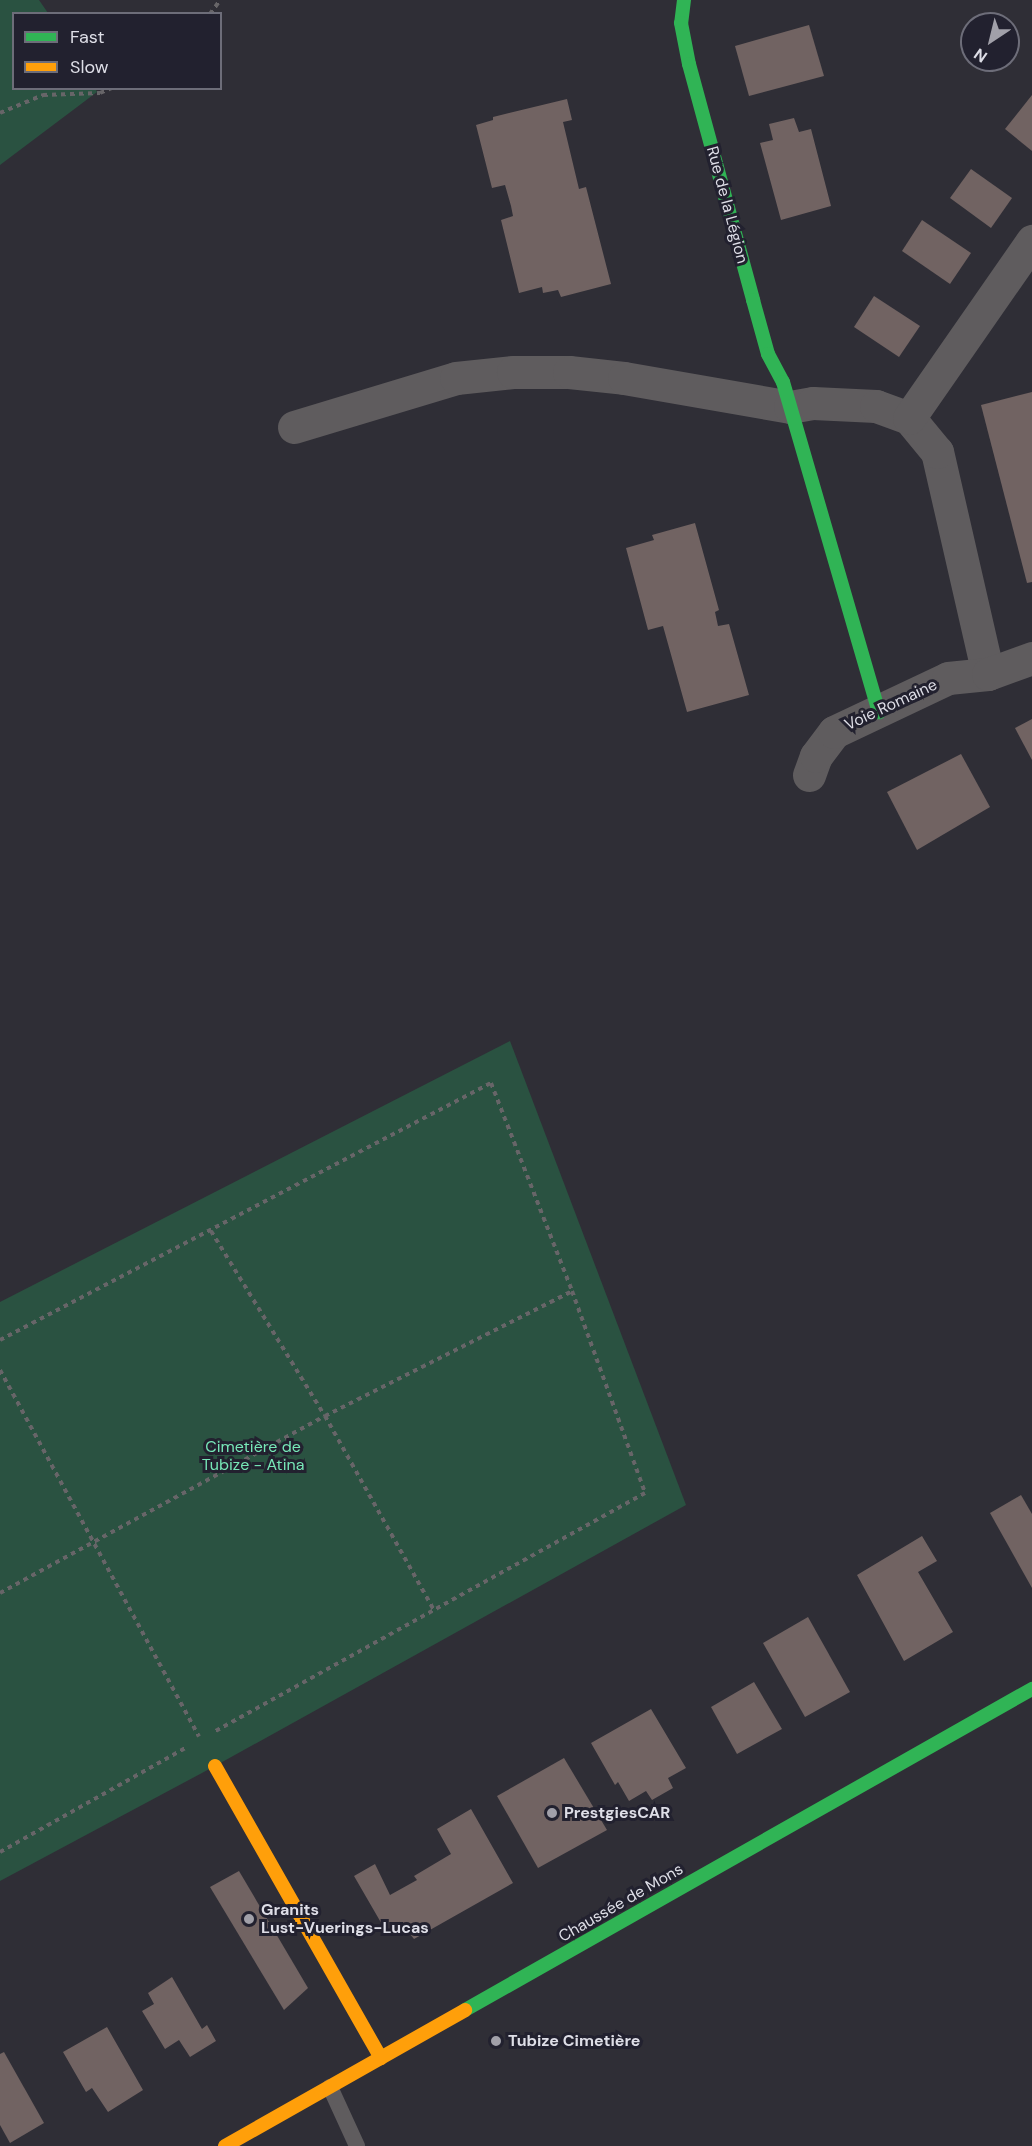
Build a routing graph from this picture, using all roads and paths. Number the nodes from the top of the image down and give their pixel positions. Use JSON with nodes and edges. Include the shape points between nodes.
{"nodes":[{"id":1,"x":684,"y":0,"type":"edge"},
{"id":2,"x":101,"y":90,"type":"edge"},
{"id":3,"x":0,"y":113,"type":"edge"},
{"id":4,"x":1032,"y":241,"type":"edge"},
{"id":5,"x":790,"y":407,"type":"junction"},
{"id":6,"x":909,"y":418,"type":"junction"},
{"id":7,"x":294,"y":427,"type":"dead end"},
{"id":8,"x":1032,"y":658,"type":"edge"},
{"id":9,"x":988,"y":674,"type":"junction"},
{"id":10,"x":879,"y":712,"type":"junction"},
{"id":11,"x":809,"y":775,"type":"dead end"},
{"id":12,"x":211,"y":1231,"type":"junction"},
{"id":13,"x":572,"y":1291,"type":"junction"},
{"id":14,"x":0,"y":1340,"type":"edge"},
{"id":15,"x":0,"y":1370,"type":"edge"},
{"id":16,"x":325,"y":1416,"type":"junction"},
{"id":17,"x":94,"y":1542,"type":"junction"},
{"id":18,"x":0,"y":1593,"type":"edge"},
{"id":19,"x":434,"y":1610,"type":"junction"},
{"id":20,"x":1032,"y":1689,"type":"edge"},
{"id":21,"x":201,"y":1739,"type":"junction"},
{"id":22,"x":215,"y":1766,"type":"joint"},
{"id":23,"x":0,"y":1852,"type":"edge"},
{"id":24,"x":381,"y":2058,"type":"junction"},
{"id":25,"x":330,"y":2087,"type":"junction"},
{"id":26,"x":225,"y":2146,"type":"edge"},
{"id":27,"x":357,"y":2146,"type":"edge"}],
"edges":[{"from":1,"to":5,"type":"street","name":"Rue de la Légion","via":[[681,23],[689,64],[768,354],[783,382]]},
{"from":2,"to":3,"type":"path","via":[[43,95]]},
{"from":4,"to":6,"type":"street"},
{"from":5,"to":6,"type":"street","via":[[813,403],[876,406]]},
{"from":5,"to":7,"type":"street","via":[[624,378],[569,372],[513,372],[456,378]]},
{"from":5,"to":10,"type":"street","name":"Rue de la Légion"},
{"from":6,"to":9,"type":"street","via":[[937,452]]},
{"from":8,"to":9,"type":"street","name":"Voie Romaine"},
{"from":9,"to":10,"type":"street","name":"Voie Romaine","via":[[948,678]]},
{"from":10,"to":11,"type":"street","name":"Voie Romaine","via":[[834,732],[816,756]]},
{"from":12,"to":13,"type":"path","via":[[491,1083]]},
{"from":12,"to":14,"type":"path"},
{"from":12,"to":16,"type":"path"},
{"from":13,"to":16,"type":"path"},
{"from":13,"to":19,"type":"path","via":[[645,1493]]},
{"from":15,"to":17,"type":"path"},
{"from":16,"to":17,"type":"path"},
{"from":16,"to":19,"type":"path"},
{"from":17,"to":18,"type":"path"},
{"from":17,"to":21,"type":"path"},
{"from":19,"to":21,"type":"path"},
{"from":20,"to":24,"type":"street","name":"Chaussée de Mons"},
{"from":21,"to":22,"type":"path"},
{"from":21,"to":23,"type":"path"},
{"from":22,"to":24,"type":"street"},
{"from":24,"to":25,"type":"street","name":"Chaussée de Mons"},
{"from":25,"to":26,"type":"street","name":"Chaussée de Mons"},
{"from":25,"to":27,"type":"lane"}]}
